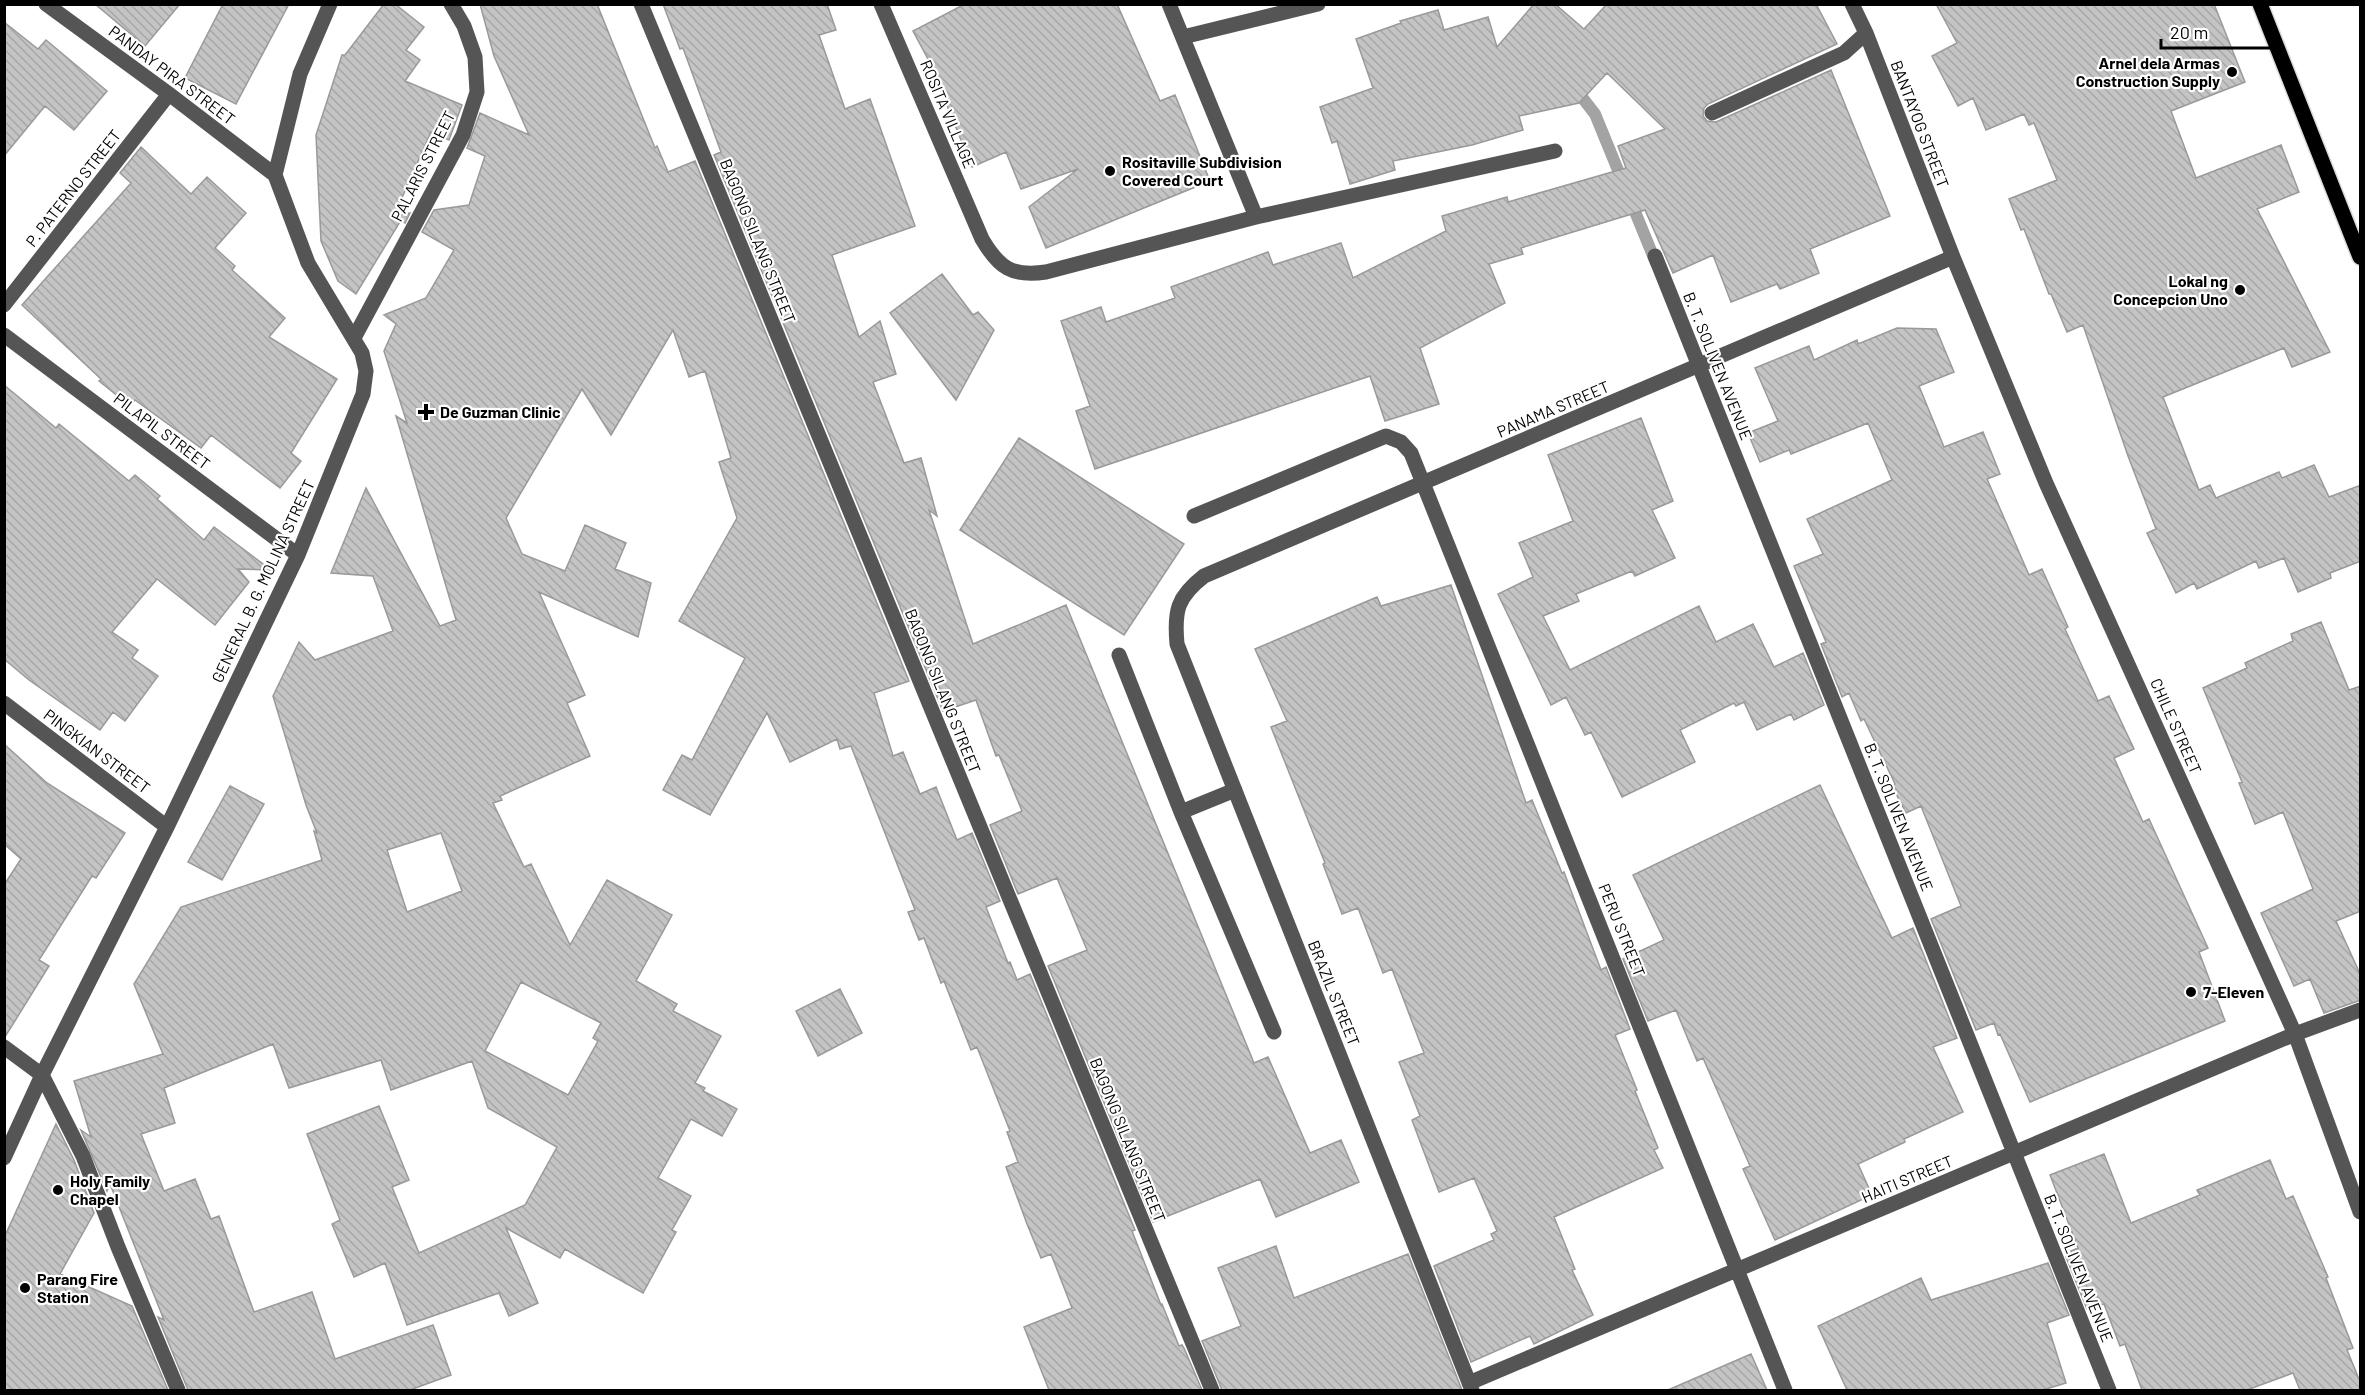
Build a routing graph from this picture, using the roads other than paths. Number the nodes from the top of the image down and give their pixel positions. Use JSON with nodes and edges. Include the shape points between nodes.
{"nodes":[{"id":1,"x":46,"y":4,"type":"edge"},
{"id":2,"x":330,"y":4,"type":"edge"},
{"id":3,"x":451,"y":4,"type":"edge"},
{"id":4,"x":641,"y":4,"type":"edge"},
{"id":5,"x":881,"y":4,"type":"edge"},
{"id":6,"x":1169,"y":4,"type":"edge"},
{"id":7,"x":1318,"y":4,"type":"edge"},
{"id":8,"x":1852,"y":4,"type":"edge"},
{"id":9,"x":2260,"y":4,"type":"edge"},
{"id":10,"x":1866,"y":33,"type":"junction"},
{"id":11,"x":1183,"y":37,"type":"junction"},
{"id":12,"x":169,"y":94,"type":"junction"},
{"id":13,"x":1712,"y":113,"type":"dead end"},
{"id":14,"x":1555,"y":151,"type":"dead end"},
{"id":15,"x":275,"y":175,"type":"junction"},
{"id":16,"x":1256,"y":217,"type":"junction"},
{"id":17,"x":1655,"y":256,"type":"dead end"},
{"id":18,"x":1953,"y":257,"type":"junction"},
{"id":19,"x":2361,"y":257,"type":"edge"},
{"id":20,"x":4,"y":305,"type":"edge"},
{"id":21,"x":4,"y":335,"type":"edge"},
{"id":22,"x":354,"y":338,"type":"junction"},
{"id":23,"x":1699,"y":366,"type":"junction"},
{"id":24,"x":1424,"y":483,"type":"junction"},
{"id":25,"x":1194,"y":516,"type":"dead end"},
{"id":26,"x":298,"y":555,"type":"junction"},
{"id":27,"x":1177,"y":606,"type":"joint"},
{"id":28,"x":1119,"y":655,"type":"dead end"},
{"id":29,"x":4,"y":703,"type":"edge"},
{"id":30,"x":1235,"y":790,"type":"junction"},
{"id":31,"x":1181,"y":812,"type":"junction"},
{"id":32,"x":167,"y":827,"type":"junction"},
{"id":33,"x":2361,"y":1010,"type":"edge"},
{"id":34,"x":1274,"y":1032,"type":"dead end"},
{"id":35,"x":2295,"y":1034,"type":"junction"},
{"id":36,"x":4,"y":1047,"type":"edge"},
{"id":37,"x":42,"y":1075,"type":"junction"},
{"id":38,"x":2014,"y":1154,"type":"junction"},
{"id":39,"x":4,"y":1158,"type":"edge"},
{"id":40,"x":2361,"y":1212,"type":"edge"},
{"id":41,"x":1737,"y":1270,"type":"junction"},
{"id":42,"x":1470,"y":1387,"type":"edge"},
{"id":43,"x":178,"y":1390,"type":"edge"},
{"id":44,"x":1212,"y":1390,"type":"edge"},
{"id":45,"x":1785,"y":1390,"type":"edge"},
{"id":46,"x":2109,"y":1390,"type":"edge"}],
"edges":[{"from":1,"to":12,"type":"street","name":"PANDAY PIRA STREET"},
{"from":2,"to":15,"type":"street","via":[[300,74]]},
{"from":3,"to":22,"type":"street","name":"PALARIS STREET","via":[[475,57],[477,92],[463,135]]},
{"from":4,"to":44,"type":"street","name":"BAGONG SILANG STREET"},
{"from":5,"to":16,"type":"street","name":"ROSITA VILLAGE","via":[[982,239],[994,259],[1011,271],[1046,272]]},
{"from":6,"to":11,"type":"street"},
{"from":7,"to":11,"type":"street"},
{"from":8,"to":10,"type":"street","name":"BANTAYOG STREET"},
{"from":9,"to":19,"type":"main road"},
{"from":10,"to":13,"type":"street","via":[[1844,53]]},
{"from":10,"to":18,"type":"street","name":"BANTAYOG STREET"},
{"from":11,"to":16,"type":"street"},
{"from":12,"to":15,"type":"street","name":"PANDAY PIRA STREET"},
{"from":12,"to":20,"type":"street","name":"P. PATERNO STREET"},
{"from":14,"to":16,"type":"street","name":"ROSITA VILLAGE"},
{"from":15,"to":22,"type":"street","name":"GENERAL B. G. MOLINA STREET","via":[[309,263]]},
{"from":17,"to":23,"type":"street","name":"B. T. SOLIVEN AVENUE"},
{"from":18,"to":23,"type":"street","name":"PANAMA STREET"},
{"from":18,"to":35,"type":"street","name":"CHILE STREET","via":[[2046,483]]},
{"from":21,"to":26,"type":"street","name":"PILAPIL STREET"},
{"from":22,"to":26,"type":"street","name":"GENERAL B. G. MOLINA STREET","via":[[366,371],[363,394]]},
{"from":23,"to":24,"type":"street","name":"PANAMA STREET"},
{"from":23,"to":38,"type":"street","name":"B. T. SOLIVEN AVENUE"},
{"from":24,"to":25,"type":"street","name":"PERU STREET","via":[[1411,453],[1401,442],[1386,436]]},
{"from":24,"to":27,"type":"street","name":"PANAMA STREET","via":[[1204,576],[1189,587]]},
{"from":24,"to":41,"type":"street","name":"PERU STREET"},
{"from":26,"to":32,"type":"street","name":"GENERAL B. G. MOLINA STREET"},
{"from":27,"to":30,"type":"street","name":"BRAZIL STREET","via":[[1177,644]]},
{"from":28,"to":31,"type":"street"},
{"from":29,"to":32,"type":"street","name":"PINGKIAN STREET"},
{"from":30,"to":31,"type":"street"},
{"from":30,"to":42,"type":"street","name":"BRAZIL STREET"},
{"from":31,"to":34,"type":"street"},
{"from":32,"to":37,"type":"street","name":"GENERAL B. G. MOLINA STREET"},
{"from":33,"to":35,"type":"street","name":"HAITI STREET"},
{"from":35,"to":38,"type":"street","name":"HAITI STREET"},
{"from":35,"to":40,"type":"street","name":"CHILE STREET"},
{"from":36,"to":37,"type":"street"},
{"from":37,"to":39,"type":"street","name":"GENERAL B. G. MOLINA STREET"},
{"from":37,"to":43,"type":"street","via":[[83,1156]]},
{"from":38,"to":41,"type":"street","name":"HAITI STREET"},
{"from":38,"to":46,"type":"street","name":"B. T. SOLIVEN AVENUE"},
{"from":41,"to":42,"type":"street","name":"HAITI STREET"},
{"from":41,"to":45,"type":"street","name":"PERU STREET"}]}
